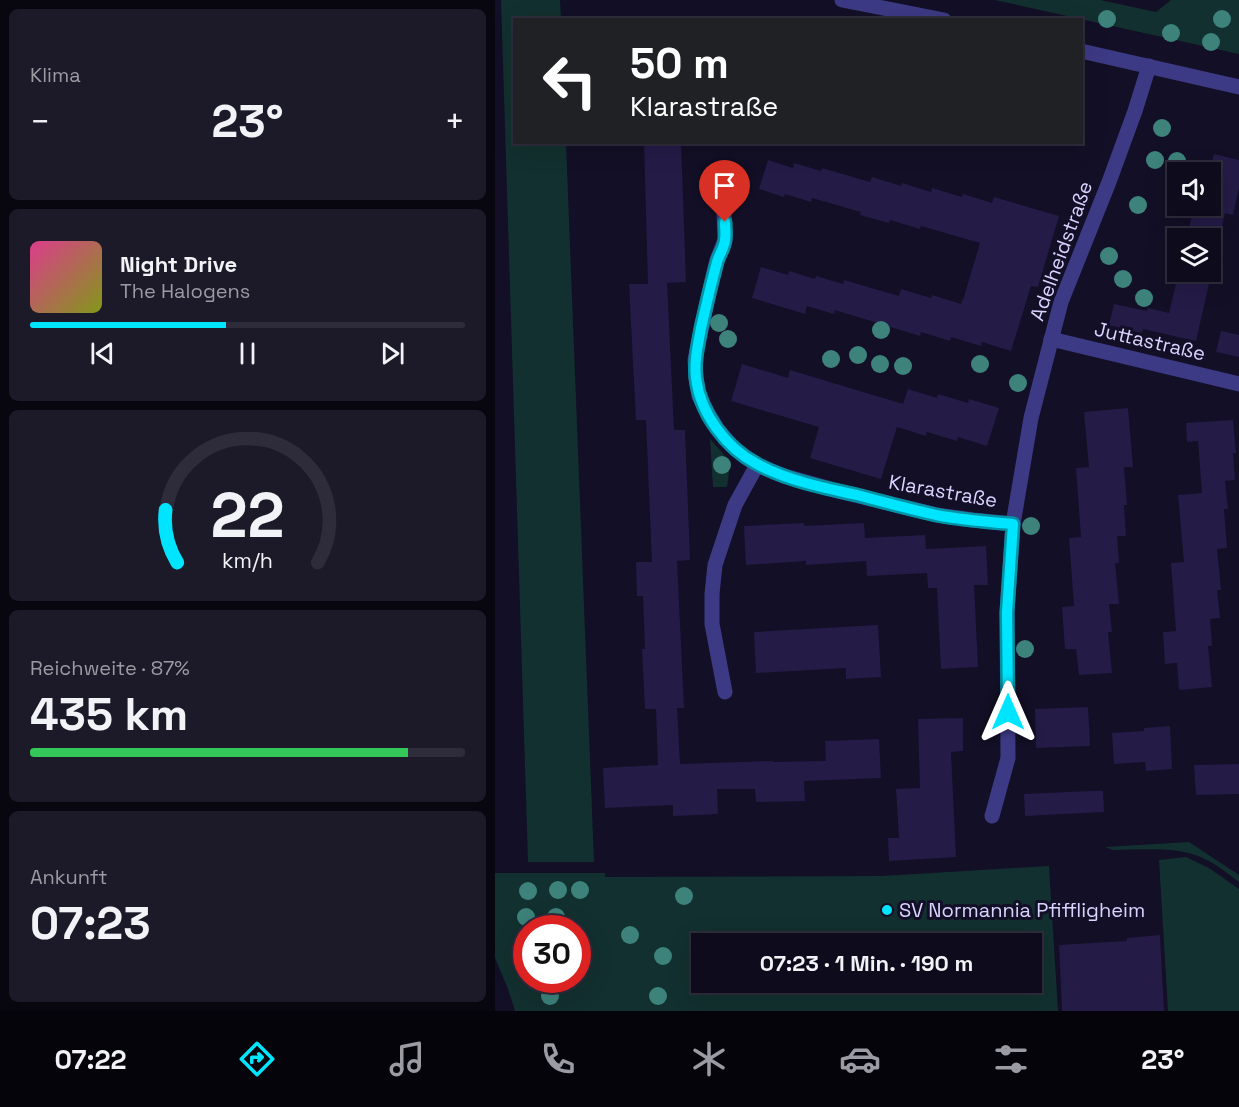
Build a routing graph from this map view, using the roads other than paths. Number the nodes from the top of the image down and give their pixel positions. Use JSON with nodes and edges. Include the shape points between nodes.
{"nodes":[{"id":1,"x":842,"y":0,"type":"edge"},
{"id":2,"x":933,"y":18,"type":"edge"},
{"id":3,"x":1083,"y":51,"type":"edge"},
{"id":4,"x":1149,"y":66,"type":"junction"},
{"id":5,"x":1239,"y":87,"type":"edge"},
{"id":6,"x":723,"y":186,"type":"dead end"},
{"id":7,"x":1051,"y":339,"type":"junction"},
{"id":8,"x":1239,"y":384,"type":"edge"},
{"id":9,"x":757,"y":465,"type":"junction"},
{"id":10,"x":1013,"y":524,"type":"junction"},
{"id":11,"x":725,"y":692,"type":"dead end"},
{"id":12,"x":992,"y":816,"type":"dead end"}],
"edges":[{"from":1,"to":2,"type":"street"},
{"from":3,"to":4,"type":"street"},
{"from":4,"to":5,"type":"street"},
{"from":4,"to":7,"type":"street","name":"Adelheidstraße","via":[[1109,182],[1061,302]]},
{"from":6,"to":9,"type":"street","name":"Klarastraße","via":[[725,240],[695,360],[696,378],[699,396],[718,430]]},
{"from":7,"to":8,"type":"street","name":"Juttastraße"},
{"from":7,"to":10,"type":"street","name":"Adelheidstraße","via":[[1031,418]]},
{"from":9,"to":10,"type":"street","name":"Klarastraße","via":[[838,491],[937,515]]},
{"from":9,"to":11,"type":"street","via":[[735,505],[715,565],[712,624]]},
{"from":10,"to":12,"type":"street","name":"Klarastraße","via":[[1007,612],[1008,758]]}]}
